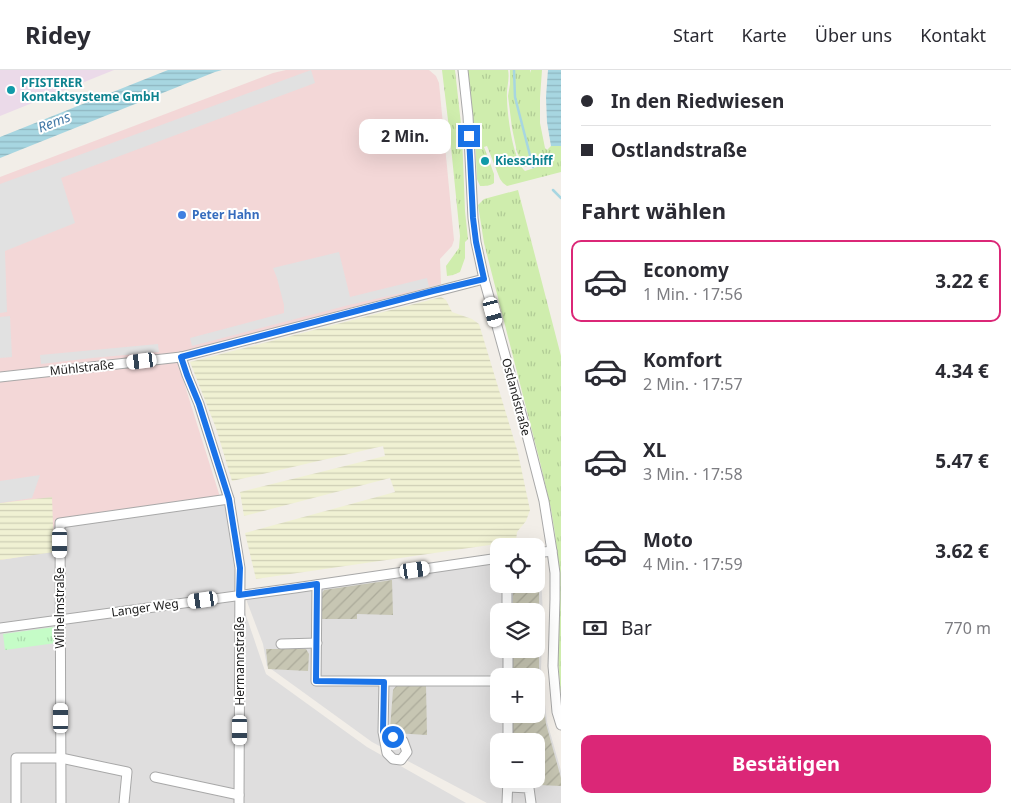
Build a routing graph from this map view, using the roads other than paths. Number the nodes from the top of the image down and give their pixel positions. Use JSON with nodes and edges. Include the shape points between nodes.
{"nodes":[{"id":1,"x":463,"y":70,"type":"edge"},
{"id":2,"x":484,"y":279,"type":"junction"},
{"id":3,"x":181,"y":357,"type":"junction"},
{"id":4,"x":0,"y":377,"type":"edge"},
{"id":5,"x":229,"y":499,"type":"junction"},
{"id":6,"x":552,"y":551,"type":"junction"},
{"id":7,"x":545,"y":552,"type":"edge"},
{"id":8,"x":490,"y":559,"type":"edge"},
{"id":9,"x":317,"y":584,"type":"junction"},
{"id":10,"x":239,"y":595,"type":"junction"},
{"id":11,"x":60,"y":619,"type":"junction"},
{"id":12,"x":0,"y":628,"type":"edge"},
{"id":13,"x":317,"y":643,"type":"junction"},
{"id":14,"x":281,"y":644,"type":"dead end"},
{"id":15,"x":490,"y":681,"type":"edge"},
{"id":16,"x":384,"y":682,"type":"junction"},
{"id":17,"x":561,"y":725,"type":"edge"},
{"id":18,"x":383,"y":732,"type":"dead end"},
{"id":19,"x":61,"y":758,"type":"junction"},
{"id":20,"x":155,"y":777,"type":"dead end"},
{"id":21,"x":508,"y":788,"type":"edge"},
{"id":22,"x":529,"y":788,"type":"edge"},
{"id":23,"x":239,"y":799,"type":"edge"},
{"id":24,"x":16,"y":803,"type":"edge"},
{"id":25,"x":61,"y":803,"type":"edge"},
{"id":26,"x":124,"y":803,"type":"edge"},
{"id":27,"x":507,"y":803,"type":"edge"},
{"id":28,"x":531,"y":803,"type":"edge"}],
"edges":[{"from":1,"to":2,"type":"street","name":"Ostlandstraße","via":[[473,218]]},
{"from":2,"to":3,"type":"street","name":"Mühlstraße"},
{"from":2,"to":6,"type":"street","name":"Ostlandstraße","via":[[544,501]]},
{"from":3,"to":4,"type":"street","name":"Mühlstraße"},
{"from":3,"to":5,"type":"street","name":"Hermannstraße"},
{"from":5,"to":10,"type":"street","name":"Hermannstraße","via":[[240,568]]},
{"from":5,"to":11,"type":"street","name":"Wilhelmstraße","via":[[60,524]]},
{"from":6,"to":7,"type":"street"},
{"from":6,"to":17,"type":"street","name":"Ostlandstraße","via":[[555,573],[553,666]]},
{"from":8,"to":9,"type":"street","name":"Langer Weg"},
{"from":9,"to":10,"type":"street","name":"Langer Weg"},
{"from":9,"to":13,"type":"street"},
{"from":10,"to":11,"type":"street","name":"Langer Weg"},
{"from":10,"to":23,"type":"street","name":"Hermannstraße"},
{"from":11,"to":12,"type":"street","name":"Langer Weg"},
{"from":11,"to":19,"type":"street","name":"Wilhelmstraße"},
{"from":13,"to":14,"type":"street"},
{"from":13,"to":16,"type":"street","via":[[316,681]]},
{"from":15,"to":16,"type":"street"},
{"from":16,"to":18,"type":"street"},
{"from":19,"to":24,"type":"street","via":[[16,758]]},
{"from":19,"to":25,"type":"street","name":"Wilhelmstraße"},
{"from":19,"to":26,"type":"street","via":[[127,772]]},
{"from":20,"to":23,"type":"street","name":"Hermannstraße"},
{"from":21,"to":27,"type":"street"},
{"from":22,"to":28,"type":"street"}]}
